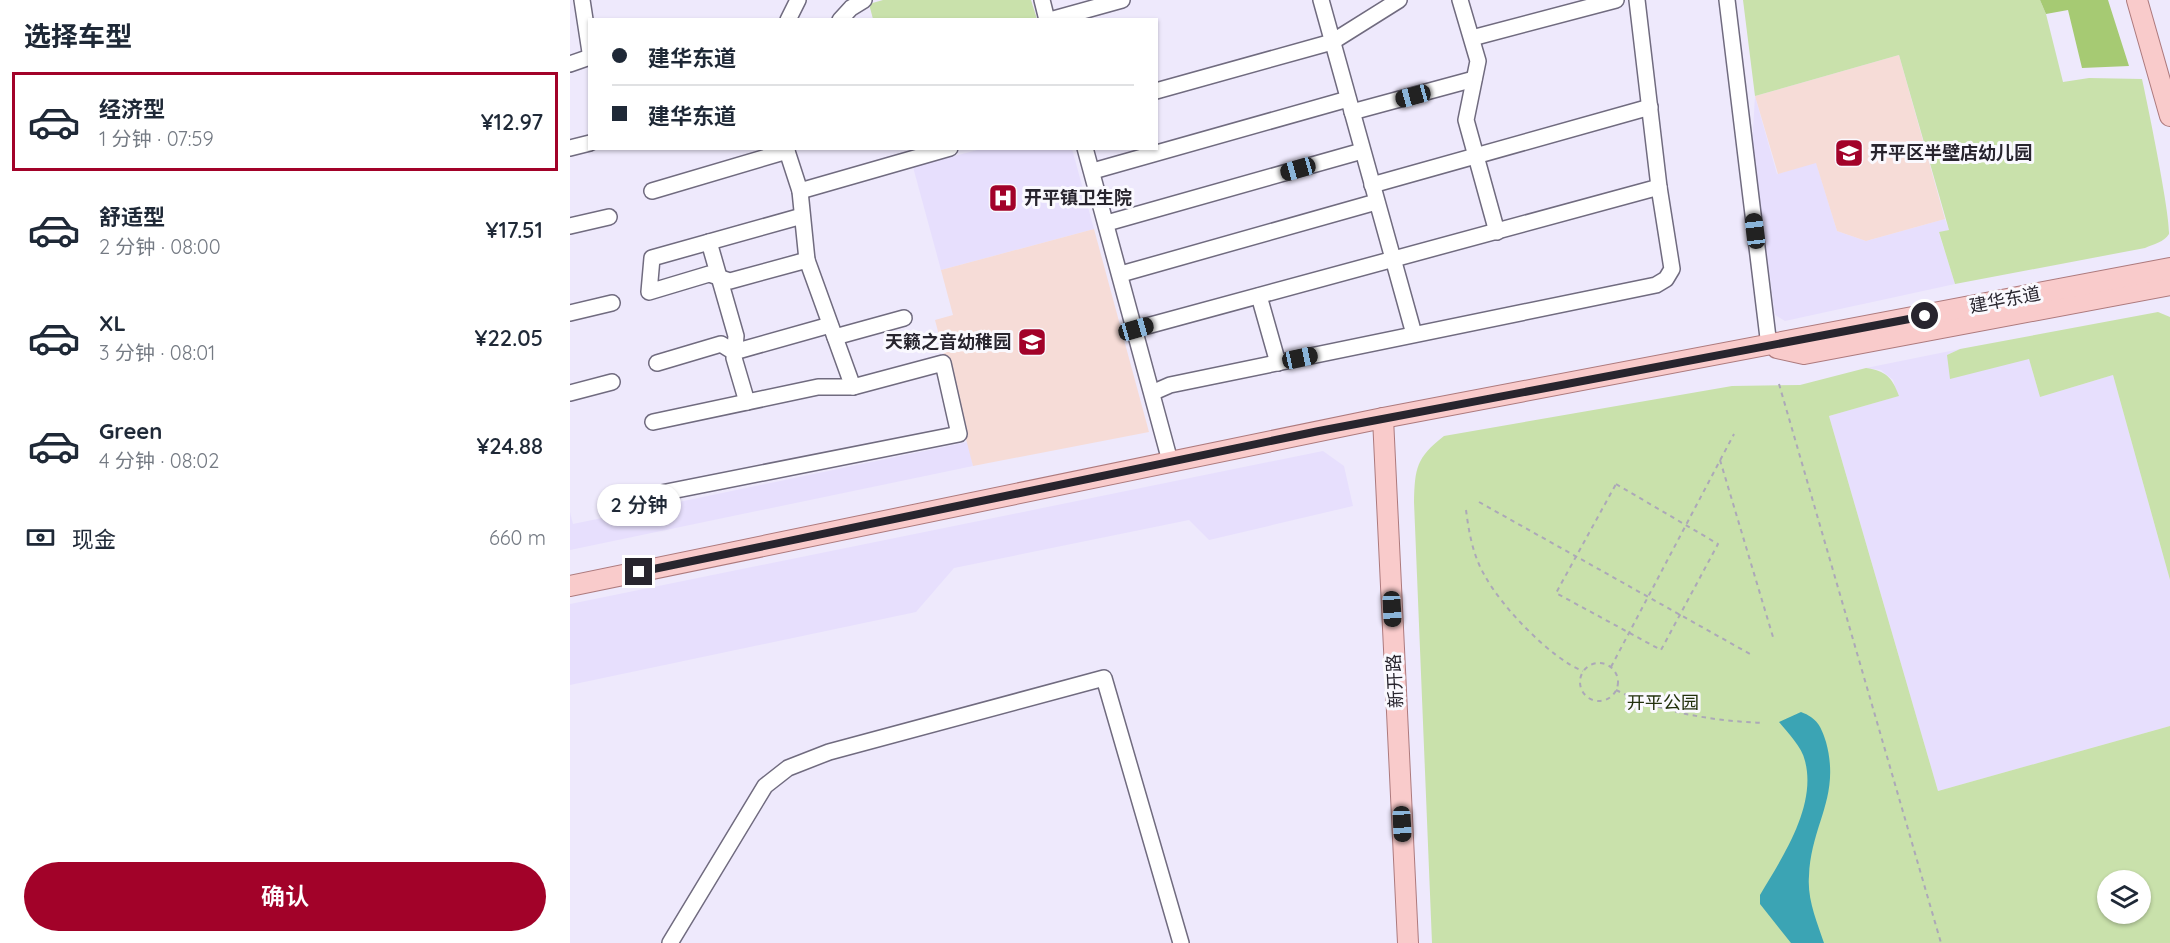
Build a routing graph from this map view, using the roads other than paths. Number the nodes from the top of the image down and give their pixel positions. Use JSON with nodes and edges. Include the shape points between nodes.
{"nodes":[{"id":1,"x":582,"y":0,"type":"edge"},
{"id":2,"x":798,"y":0,"type":"edge"},
{"id":3,"x":864,"y":0,"type":"edge"},
{"id":4,"x":1042,"y":0,"type":"edge"},
{"id":5,"x":1122,"y":0,"type":"edge"},
{"id":6,"x":1321,"y":0,"type":"edge"},
{"id":7,"x":1399,"y":0,"type":"edge"},
{"id":8,"x":1460,"y":0,"type":"edge"},
{"id":9,"x":1616,"y":0,"type":"edge"},
{"id":10,"x":1637,"y":0,"type":"edge"},
{"id":11,"x":1727,"y":0,"type":"edge"},
{"id":12,"x":2138,"y":0,"type":"edge"},
{"id":13,"x":789,"y":18,"type":"edge"},
{"id":14,"x":842,"y":18,"type":"edge"},
{"id":15,"x":1048,"y":18,"type":"edge"},
{"id":16,"x":1056,"y":18,"type":"edge"},
{"id":17,"x":1472,"y":38,"type":"junction"},
{"id":18,"x":588,"y":40,"type":"edge"},
{"id":19,"x":1332,"y":42,"type":"junction"},
{"id":20,"x":588,"y":55,"type":"edge"},
{"id":21,"x":570,"y":64,"type":"edge"},
{"id":22,"x":1474,"y":79,"type":"junction"},
{"id":23,"x":1158,"y":90,"type":"edge"},
{"id":24,"x":1350,"y":106,"type":"junction"},
{"id":25,"x":1650,"y":107,"type":"junction"},
{"id":26,"x":2170,"y":116,"type":"edge"},
{"id":27,"x":588,"y":144,"type":"edge"},
{"id":28,"x":570,"y":148,"type":"edge"},
{"id":29,"x":787,"y":150,"type":"edge"},
{"id":30,"x":943,"y":150,"type":"edge"},
{"id":31,"x":1086,"y":150,"type":"edge"},
{"id":32,"x":1362,"y":151,"type":"junction"},
{"id":33,"x":1476,"y":155,"type":"junction"},
{"id":34,"x":1093,"y":171,"type":"junction"},
{"id":35,"x":1372,"y":184,"type":"junction"},
{"id":36,"x":1659,"y":187,"type":"junction"},
{"id":37,"x":652,"y":190,"type":"dead end"},
{"id":38,"x":800,"y":191,"type":"junction"},
{"id":39,"x":1376,"y":202,"type":"junction"},
{"id":40,"x":802,"y":216,"type":"junction"},
{"id":41,"x":609,"y":217,"type":"dead end"},
{"id":42,"x":1107,"y":223,"type":"junction"},
{"id":43,"x":570,"y":226,"type":"edge"},
{"id":44,"x":1497,"y":232,"type":"junction"},
{"id":45,"x":709,"y":242,"type":"junction"},
{"id":46,"x":807,"y":260,"type":"junction"},
{"id":47,"x":1392,"y":260,"type":"junction"},
{"id":48,"x":2170,"y":268,"type":"edge"},
{"id":49,"x":1121,"y":274,"type":"junction"},
{"id":50,"x":719,"y":278,"type":"junction"},
{"id":51,"x":2170,"y":285,"type":"edge"},
{"id":52,"x":1259,"y":296,"type":"junction"},
{"id":53,"x":612,"y":303,"type":"dead end"},
{"id":54,"x":570,"y":313,"type":"edge"},
{"id":55,"x":904,"y":318,"type":"dead end"},
{"id":56,"x":1136,"y":329,"type":"junction"},
{"id":57,"x":832,"y":331,"type":"junction"},
{"id":58,"x":1414,"y":334,"type":"junction"},
{"id":59,"x":1768,"y":346,"type":"junction"},
{"id":60,"x":734,"y":352,"type":"junction"},
{"id":61,"x":657,"y":363,"type":"dead end"},
{"id":62,"x":1278,"y":363,"type":"junction"},
{"id":63,"x":612,"y":382,"type":"dead end"},
{"id":64,"x":853,"y":387,"type":"junction"},
{"id":65,"x":1154,"y":392,"type":"junction"},
{"id":66,"x":570,"y":393,"type":"edge"},
{"id":67,"x":747,"y":402,"type":"junction"},
{"id":68,"x":1383,"y":418,"type":"junction"},
{"id":69,"x":653,"y":422,"type":"dead end"},
{"id":70,"x":1170,"y":461,"type":"junction"},
{"id":71,"x":631,"y":500,"type":"dead end"},
{"id":72,"x":570,"y":586,"type":"edge"},
{"id":73,"x":670,"y":943,"type":"edge"},
{"id":74,"x":1181,"y":943,"type":"edge"},
{"id":75,"x":1408,"y":943,"type":"edge"}],
"edges":[{"from":1,"to":18,"type":"street"},
{"from":2,"to":13,"type":"street"},
{"from":3,"to":14,"type":"street"},
{"from":4,"to":15,"type":"street"},
{"from":5,"to":16,"type":"street"},
{"from":6,"to":19,"type":"street"},
{"from":7,"to":19,"type":"street"},
{"from":8,"to":17,"type":"street"},
{"from":9,"to":17,"type":"street"},
{"from":10,"to":25,"type":"street"},
{"from":11,"to":59,"type":"street"},
{"from":12,"to":26,"type":"main road"},
{"from":17,"to":22,"type":"street","via":[[1478,61]]},
{"from":19,"to":23,"type":"street"},
{"from":19,"to":24,"type":"street"},
{"from":20,"to":21,"type":"street"},
{"from":22,"to":24,"type":"street"},
{"from":22,"to":33,"type":"street","via":[[1466,120]]},
{"from":24,"to":32,"type":"street"},
{"from":24,"to":34,"type":"street"},
{"from":25,"to":33,"type":"street"},
{"from":25,"to":36,"type":"street"},
{"from":27,"to":28,"type":"street"},
{"from":29,"to":37,"type":"street"},
{"from":29,"to":38,"type":"street"},
{"from":30,"to":38,"type":"street"},
{"from":31,"to":34,"type":"street"},
{"from":32,"to":35,"type":"street"},
{"from":32,"to":42,"type":"street"},
{"from":33,"to":35,"type":"street"},
{"from":33,"to":44,"type":"street"},
{"from":34,"to":42,"type":"street"},
{"from":35,"to":39,"type":"street"},
{"from":36,"to":44,"type":"street"},
{"from":36,"to":58,"type":"street","via":[[1672,269],[1666,279],[1656,285]]},
{"from":38,"to":40,"type":"street"},
{"from":39,"to":47,"type":"street"},
{"from":39,"to":49,"type":"street"},
{"from":40,"to":45,"type":"street"},
{"from":40,"to":46,"type":"street"},
{"from":41,"to":43,"type":"street"},
{"from":42,"to":49,"type":"street"},
{"from":44,"to":47,"type":"street"},
{"from":45,"to":50,"type":"street"},
{"from":45,"to":50,"type":"street","via":[[652,258],[649,292],[709,274]]},
{"from":46,"to":50,"type":"street","via":[[730,281]]},
{"from":46,"to":57,"type":"street"},
{"from":47,"to":52,"type":"street"},
{"from":47,"to":58,"type":"street"},
{"from":48,"to":59,"type":"main road","name":"建华东道"},
{"from":49,"to":56,"type":"street"},
{"from":50,"to":60,"type":"street","via":[[736,336]]},
{"from":51,"to":59,"type":"main road","name":"建华东道","via":[[1804,354]]},
{"from":52,"to":56,"type":"street"},
{"from":52,"to":62,"type":"street"},
{"from":53,"to":54,"type":"street"},
{"from":55,"to":57,"type":"street"},
{"from":56,"to":65,"type":"street"},
{"from":57,"to":60,"type":"street"},
{"from":57,"to":64,"type":"street"},
{"from":58,"to":62,"type":"street"},
{"from":59,"to":68,"type":"main road","name":"建华东道"},
{"from":60,"to":61,"type":"street","via":[[721,344]]},
{"from":60,"to":67,"type":"street"},
{"from":62,"to":65,"type":"street","via":[[1170,385]]},
{"from":63,"to":66,"type":"street"},
{"from":64,"to":67,"type":"street","via":[[818,387]]},
{"from":64,"to":71,"type":"street","via":[[943,363],[959,434]]},
{"from":65,"to":70,"type":"street"},
{"from":67,"to":69,"type":"street"},
{"from":68,"to":70,"type":"main road","name":"建华东道"},
{"from":68,"to":75,"type":"main road","name":"新开路"},
{"from":70,"to":72,"type":"main road","name":"建华东道"},
{"from":73,"to":74,"type":"street","via":[[765,786],[788,768],[829,752],[1104,678]]}]}
